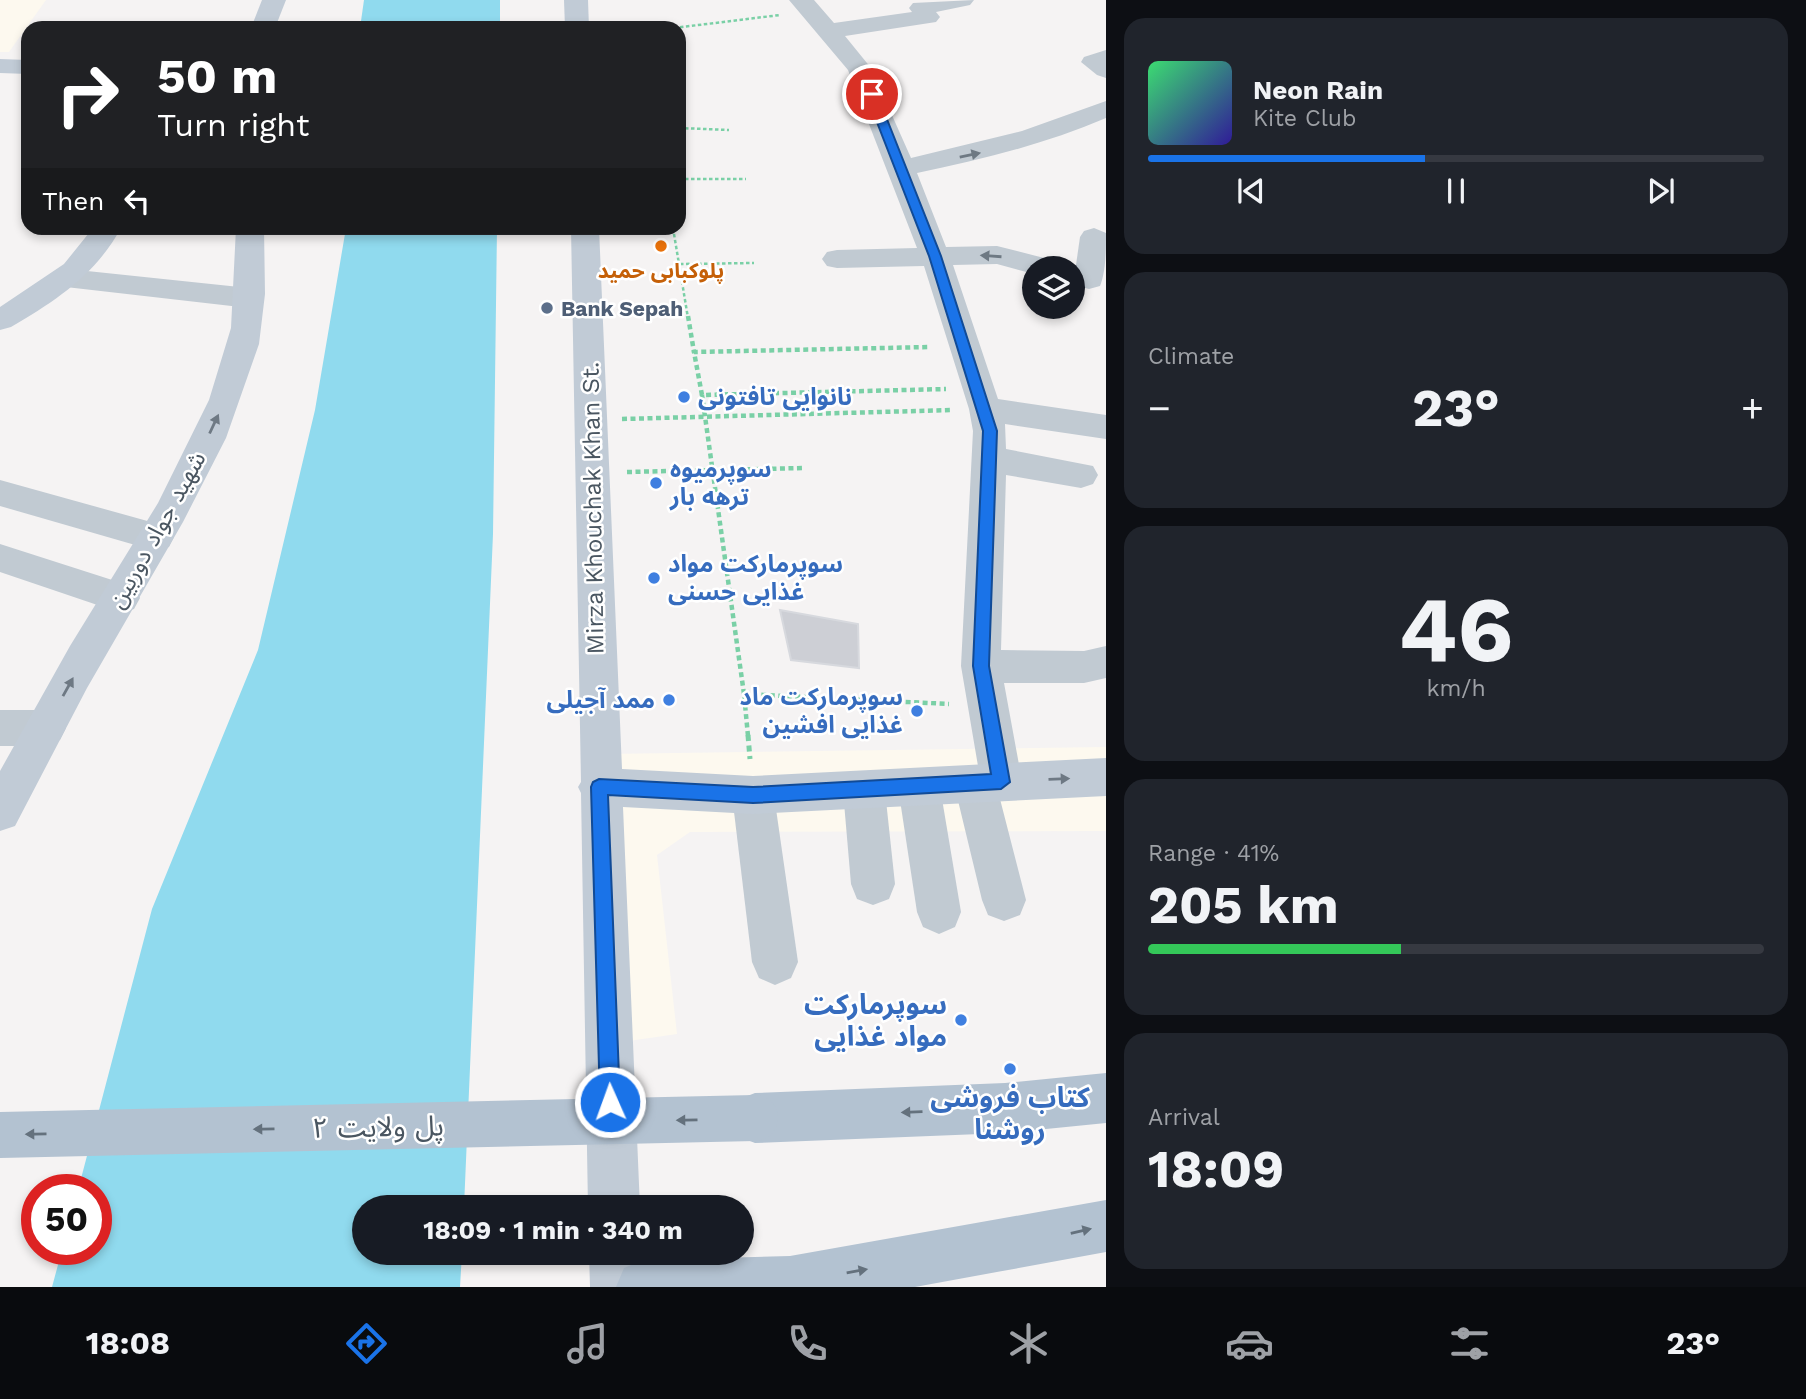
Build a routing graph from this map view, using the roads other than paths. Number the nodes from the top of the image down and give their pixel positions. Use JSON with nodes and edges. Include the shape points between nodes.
{"nodes":[{"id":1,"x":274,"y":0,"type":"edge"},
{"id":2,"x":576,"y":0,"type":"edge"},
{"id":3,"x":962,"y":0,"type":"edge"},
{"id":4,"x":815,"y":14,"type":"edge"},
{"id":5,"x":266,"y":21,"type":"edge"},
{"id":6,"x":577,"y":21,"type":"edge"},
{"id":7,"x":1106,"y":57,"type":"edge"},
{"id":8,"x":0,"y":66,"type":"edge"},
{"id":9,"x":21,"y":67,"type":"edge"},
{"id":10,"x":1106,"y":69,"type":"edge"},
{"id":11,"x":1106,"y":109,"type":"edge"},
{"id":12,"x":903,"y":168,"type":"junction"},
{"id":13,"x":104,"y":235,"type":"edge"},
{"id":14,"x":250,"y":235,"type":"edge"},
{"id":15,"x":585,"y":235,"type":"edge"},
{"id":16,"x":1094,"y":237,"type":"dead end"},
{"id":17,"x":935,"y":256,"type":"junction"},
{"id":18,"x":837,"y":259,"type":"dead end"},
{"id":19,"x":1022,"y":262,"type":"edge"},
{"id":20,"x":68,"y":279,"type":"junction"},
{"id":21,"x":1089,"y":279,"type":"edge"},
{"id":22,"x":248,"y":298,"type":"junction"},
{"id":23,"x":0,"y":320,"type":"edge"},
{"id":24,"x":982,"y":399,"type":"junction"},
{"id":25,"x":1106,"y":427,"type":"edge"},
{"id":26,"x":989,"y":459,"type":"junction"},
{"id":27,"x":1082,"y":475,"type":"dead end"},
{"id":28,"x":0,"y":493,"type":"edge"},
{"id":29,"x":156,"y":537,"type":"junction"},
{"id":30,"x":5,"y":568,"type":"edge"},
{"id":31,"x":121,"y":598,"type":"junction"},
{"id":32,"x":1106,"y":662,"type":"edge"},
{"id":33,"x":981,"y":666,"type":"junction"},
{"id":34,"x":46,"y":727,"type":"junction"},
{"id":35,"x":0,"y":728,"type":"edge"},
{"id":36,"x":1106,"y":777,"type":"edge"},
{"id":37,"x":988,"y":783,"type":"junction"},
{"id":38,"x":599,"y":787,"type":"junction"},
{"id":39,"x":919,"y":787,"type":"junction"},
{"id":40,"x":864,"y":791,"type":"junction"},
{"id":41,"x":753,"y":795,"type":"junction"},
{"id":42,"x":0,"y":812,"type":"edge"},
{"id":43,"x":873,"y":884,"type":"dead end"},
{"id":44,"x":1004,"y":900,"type":"dead end"},
{"id":45,"x":939,"y":912,"type":"dead end"},
{"id":46,"x":775,"y":962,"type":"dead end"},
{"id":47,"x":1106,"y":1098,"type":"edge"},
{"id":48,"x":0,"y":1135,"type":"edge"},
{"id":49,"x":614,"y":1195,"type":"edge"},
{"id":50,"x":1106,"y":1226,"type":"edge"},
{"id":51,"x":616,"y":1265,"type":"edge"},
{"id":52,"x":617,"y":1287,"type":"edge"},
{"id":53,"x":643,"y":1287,"type":"edge"}],
"edges":[{"from":1,"to":5,"type":"main road"},
{"from":2,"to":6,"type":"main road"},
{"from":3,"to":4,"type":"street","via":[[921,8],[928,17]]},
{"from":4,"to":12,"type":"street","via":[[859,68]]},
{"from":7,"to":10,"type":"street","via":[[1093,62]]},
{"from":8,"to":9,"type":"main road"},
{"from":12,"to":11,"type":"street","one_way":true,"via":[[992,150],[1057,131]]},
{"from":12,"to":17,"type":"street"},
{"from":13,"to":20,"type":"main road","via":[[96,250]]},
{"from":14,"to":22,"type":"main road","name":"شهید جواد دوربین"},
{"from":15,"to":38,"type":"main road","name":"Mirza Khouchak Khan St."},
{"from":16,"to":21,"type":"street"},
{"from":17,"to":18,"type":"street"},
{"from":19,"to":17,"type":"street","one_way":true,"via":[[997,255]]},
{"from":17,"to":24,"type":"street"},
{"from":20,"to":22,"type":"street"},
{"from":20,"to":23,"type":"main road"},
{"from":29,"to":22,"type":"main road","name":"شهید جواد دوربین","one_way":true,"via":[[223,403],[240,358]]},
{"from":24,"to":25,"type":"street"},
{"from":24,"to":26,"type":"street","via":[[990,431]]},
{"from":26,"to":27,"type":"street"},
{"from":26,"to":33,"type":"street"},
{"from":28,"to":29,"type":"street"},
{"from":29,"to":31,"type":"main road","name":"شهید جواد دوربین"},
{"from":30,"to":31,"type":"street"},
{"from":34,"to":31,"type":"main road","name":"شهید جواد دوربین","one_way":true},
{"from":32,"to":33,"type":"street","via":[[1084,667]]},
{"from":33,"to":37,"type":"street"},
{"from":34,"to":35,"type":"street"},
{"from":34,"to":42,"type":"main road","name":"شهید جواد دوربین"},
{"from":37,"to":36,"type":"main road","one_way":true},
{"from":37,"to":39,"type":"main road"},
{"from":37,"to":44,"type":"street"},
{"from":38,"to":41,"type":"main road"},
{"from":38,"to":49,"type":"main road","name":"Mirza Khouchak Khan St."},
{"from":39,"to":40,"type":"main road"},
{"from":39,"to":45,"type":"street"},
{"from":40,"to":41,"type":"main road"},
{"from":40,"to":43,"type":"street"},
{"from":41,"to":46,"type":"street"},
{"from":47,"to":48,"type":"main road","name":"پل ولایت ۲","one_way":true,"bridge":true,"via":[[1005,1108],[755,1118]]},
{"from":53,"to":50,"type":"main road","one_way":true,"via":[[790,1283]]},
{"from":51,"to":52,"type":"main road"}]}
